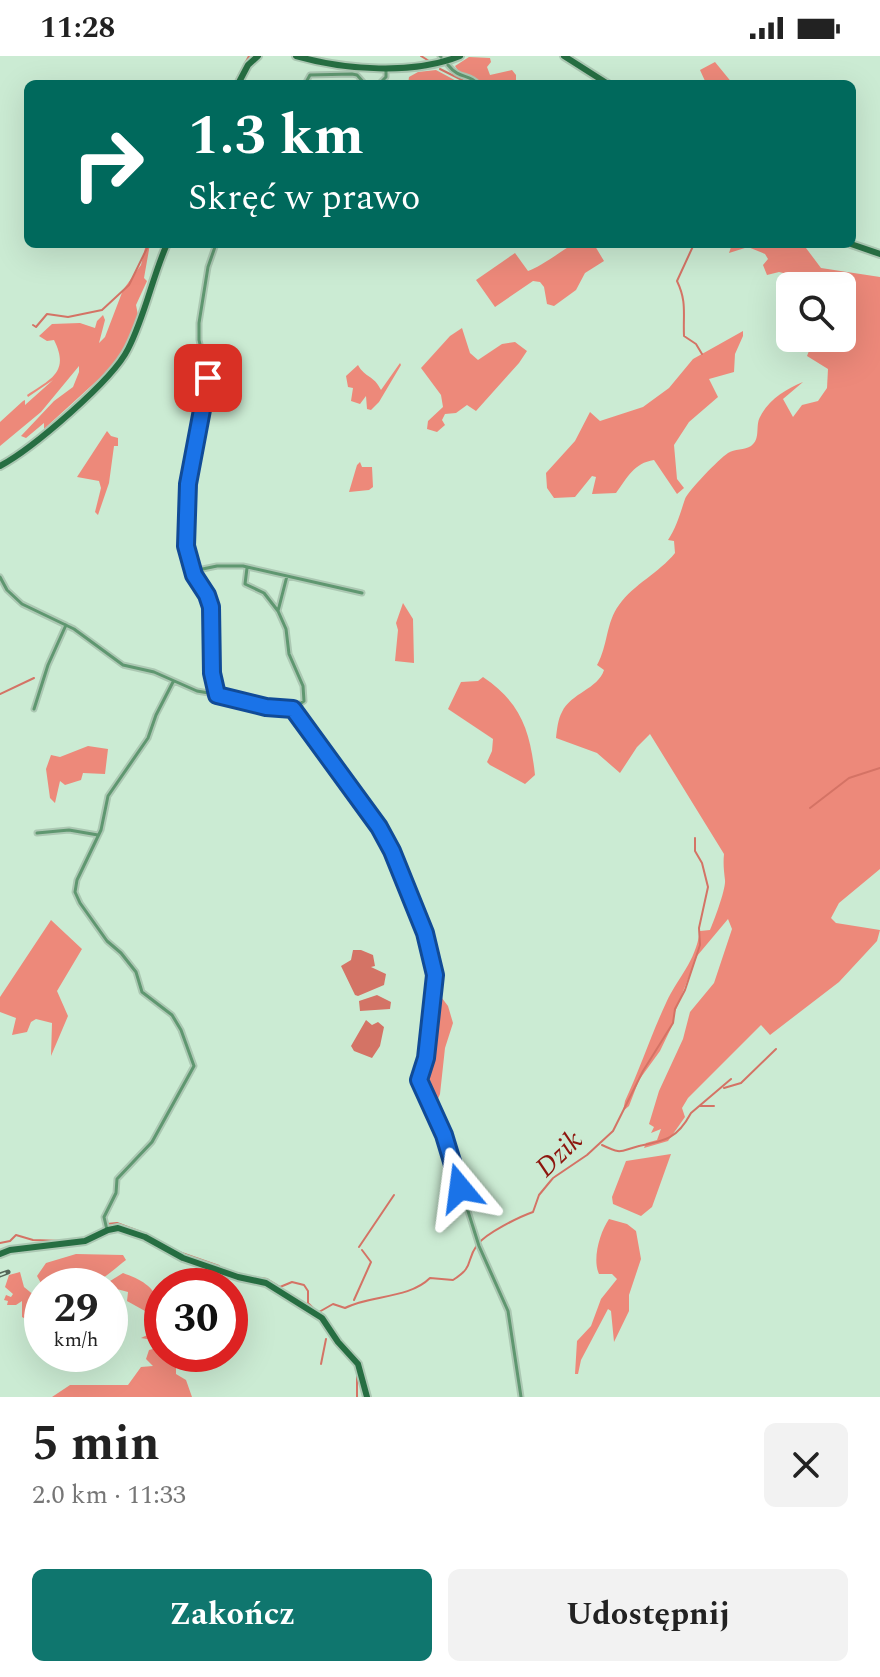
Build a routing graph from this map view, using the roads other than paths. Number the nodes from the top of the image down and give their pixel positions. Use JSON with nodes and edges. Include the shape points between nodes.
{"nodes":[{"id":1,"x":258,"y":56,"type":"edge"},
{"id":2,"x":296,"y":56,"type":"edge"},
{"id":3,"x":460,"y":56,"type":"edge"},
{"id":4,"x":564,"y":56,"type":"edge"},
{"id":5,"x":448,"y":65,"type":"dead end"},
{"id":6,"x":386,"y":69,"type":"junction"},
{"id":7,"x":240,"y":80,"type":"edge"},
{"id":8,"x":307,"y":80,"type":"edge"},
{"id":9,"x":361,"y":80,"type":"edge"},
{"id":10,"x":383,"y":80,"type":"edge"},
{"id":11,"x":474,"y":80,"type":"edge"},
{"id":12,"x":602,"y":80,"type":"edge"},
{"id":13,"x":856,"y":246,"type":"edge"},
{"id":14,"x":166,"y":248,"type":"edge"},
{"id":15,"x":215,"y":248,"type":"edge"},
{"id":16,"x":880,"y":254,"type":"edge"},
{"id":17,"x":0,"y":466,"type":"edge"},
{"id":18,"x":247,"y":568,"type":"junction"},
{"id":19,"x":193,"y":571,"type":"junction"},
{"id":20,"x":287,"y":576,"type":"junction"},
{"id":21,"x":0,"y":577,"type":"edge"},
{"id":22,"x":362,"y":593,"type":"dead end"},
{"id":23,"x":278,"y":611,"type":"junction"},
{"id":24,"x":66,"y":625,"type":"junction"},
{"id":25,"x":174,"y":681,"type":"junction"},
{"id":26,"x":217,"y":695,"type":"junction"},
{"id":27,"x":34,"y":709,"type":"dead end"},
{"id":28,"x":293,"y":709,"type":"junction"},
{"id":29,"x":37,"y":833,"type":"dead end"},
{"id":30,"x":98,"y":835,"type":"junction"},
{"id":31,"x":107,"y":1230,"type":"junction"},
{"id":32,"x":0,"y":1254,"type":"edge"},
{"id":33,"x":367,"y":1397,"type":"edge"},
{"id":34,"x":521,"y":1397,"type":"edge"}],
"edges":[{"from":1,"to":7,"type":"main road"},
{"from":2,"to":6,"type":"main road"},
{"from":3,"to":6,"type":"main road","via":[[425,67]]},
{"from":4,"to":12,"type":"main road"},
{"from":5,"to":11,"type":"street"},
{"from":6,"to":10,"type":"street"},
{"from":8,"to":9,"type":"street","via":[[310,75],[352,74]]},
{"from":13,"to":16,"type":"main road"},
{"from":14,"to":17,"type":"main road","via":[[118,365],[49,431]]},
{"from":15,"to":19,"type":"street","via":[[198,333],[208,378],[186,507],[186,546]]},
{"from":18,"to":19,"type":"street"},
{"from":18,"to":20,"type":"street"},
{"from":18,"to":23,"type":"street","via":[[245,584],[264,593]]},
{"from":19,"to":26,"type":"street","via":[[211,607]]},
{"from":20,"to":22,"type":"street"},
{"from":20,"to":23,"type":"street"},
{"from":21,"to":24,"type":"street","via":[[15,599]]},
{"from":23,"to":28,"type":"street","via":[[305,695],[302,705]]},
{"from":24,"to":25,"type":"street","via":[[123,665]]},
{"from":24,"to":27,"type":"street"},
{"from":25,"to":26,"type":"street"},
{"from":25,"to":30,"type":"street","via":[[148,738],[108,796]]},
{"from":26,"to":28,"type":"street"},
{"from":28,"to":34,"type":"street","via":[[379,827],[425,933],[435,975],[419,1080],[508,1311]]},
{"from":29,"to":30,"type":"street","via":[[69,830]]},
{"from":30,"to":31,"type":"street","via":[[77,880],[76,897],[136,972],[142,992],[172,1015],[194,1066],[152,1142],[117,1179],[104,1217]]},
{"from":31,"to":32,"type":"main road","via":[[85,1241]]},
{"from":31,"to":33,"type":"main road","via":[[125,1230],[183,1258],[266,1283],[312,1311],[358,1364]]}]}
